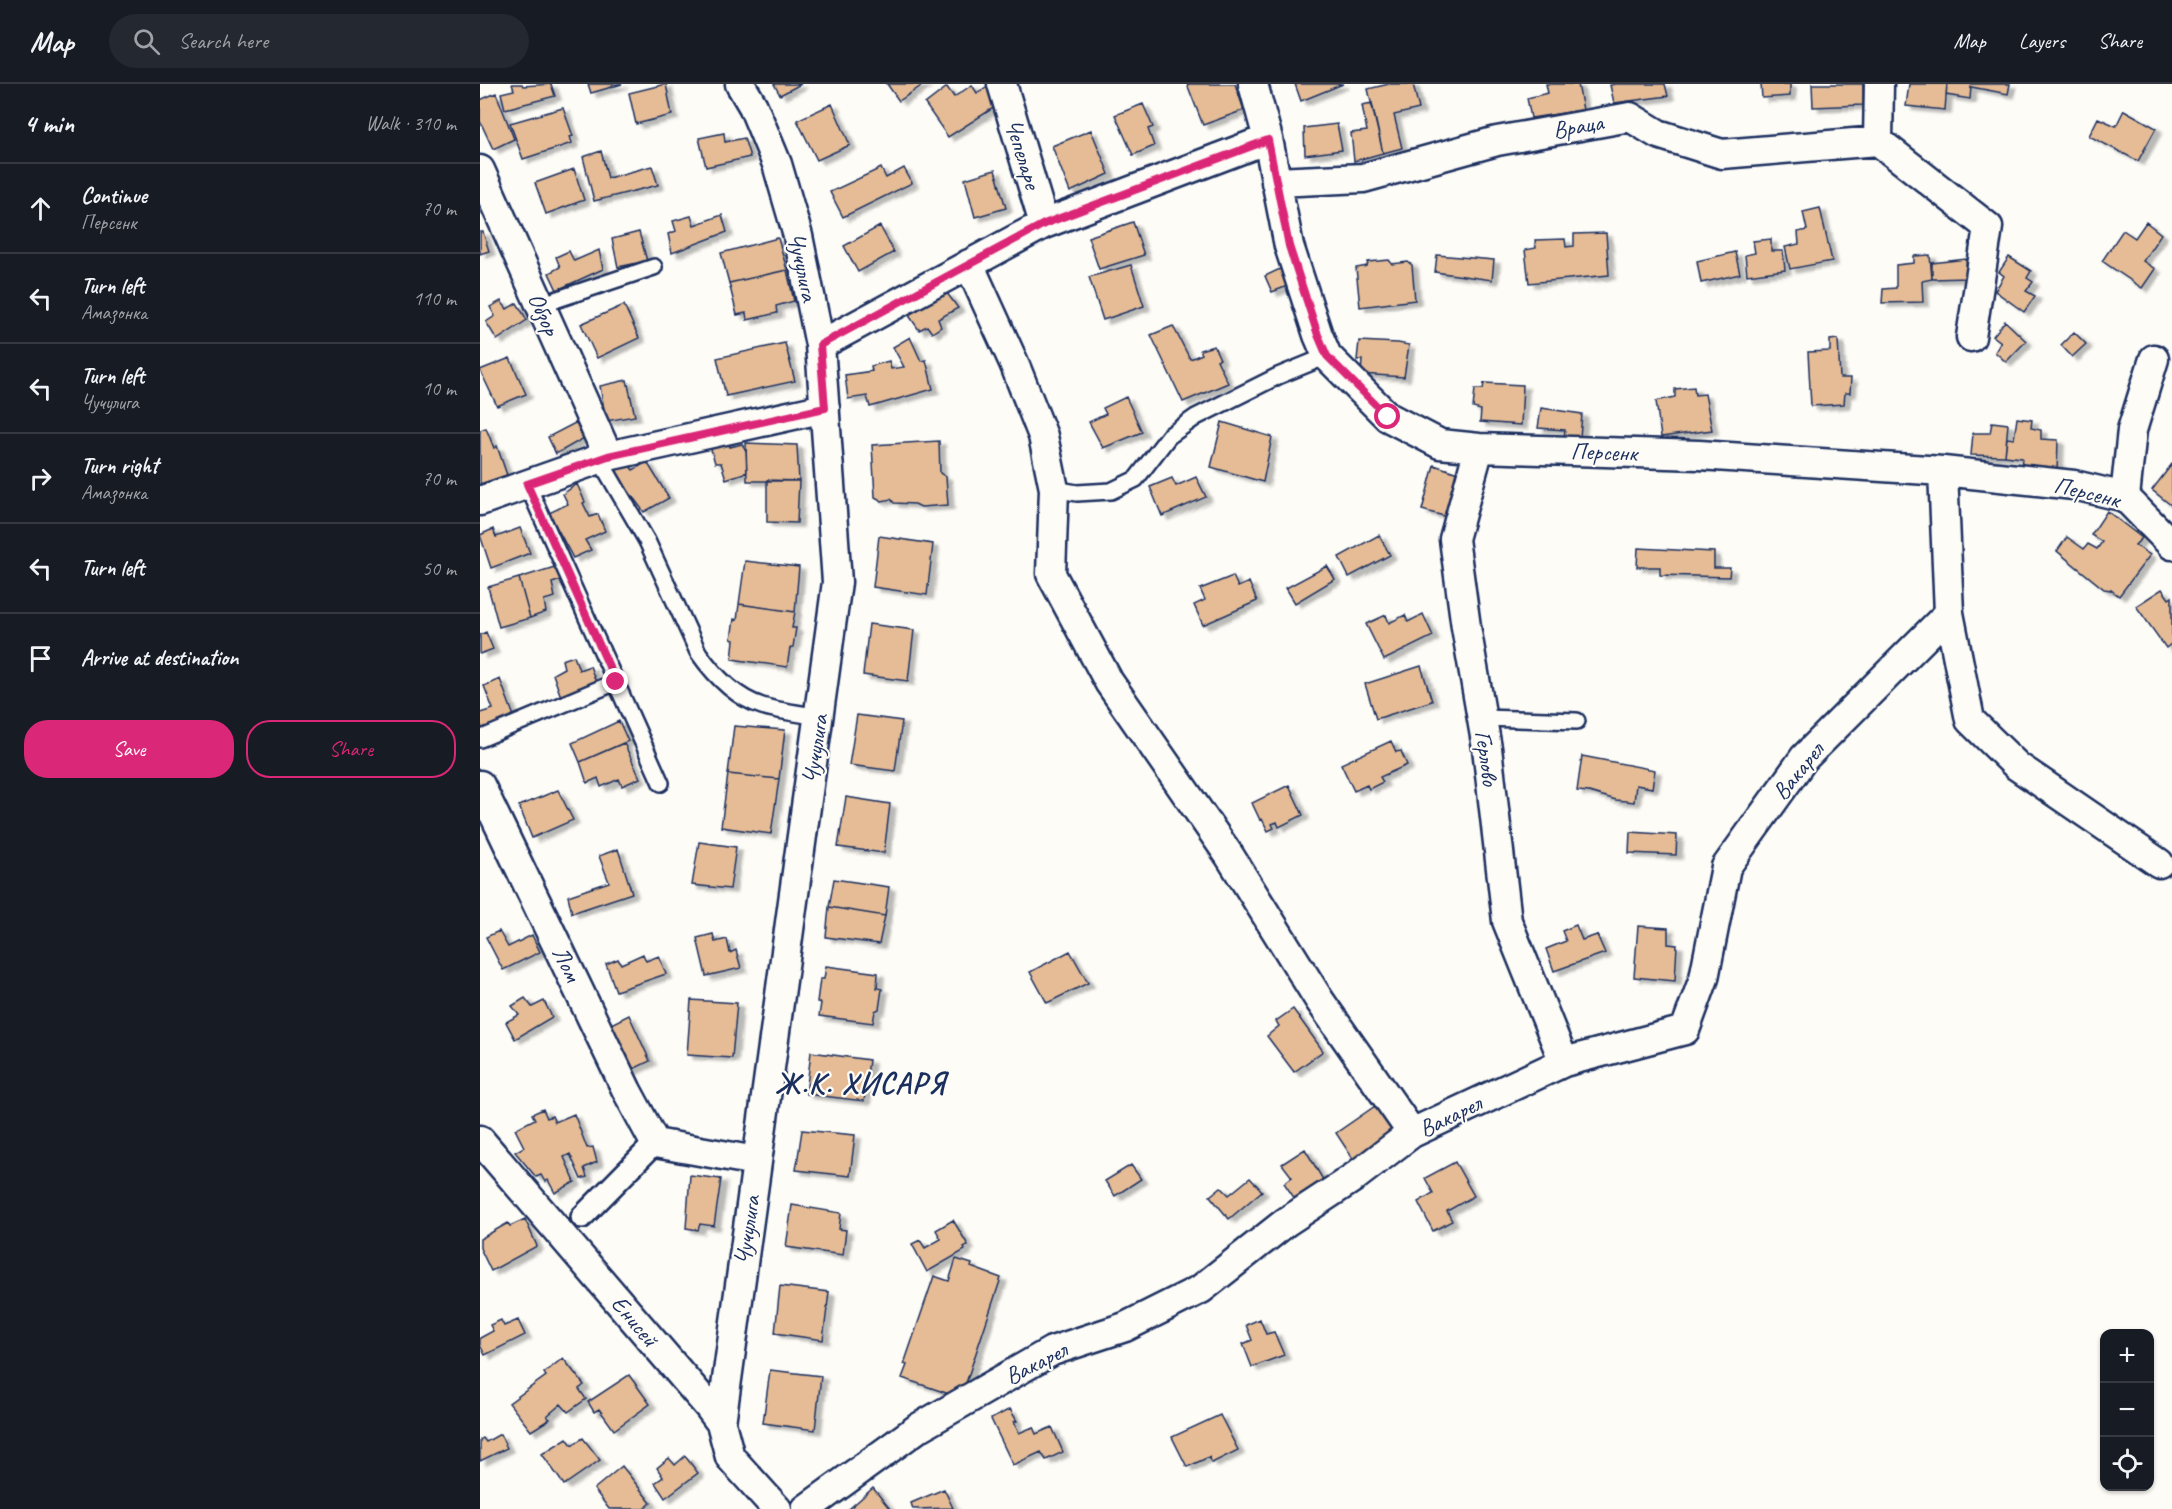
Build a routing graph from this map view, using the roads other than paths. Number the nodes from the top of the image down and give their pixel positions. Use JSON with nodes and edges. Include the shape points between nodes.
{"nodes":[{"id":1,"x":740,"y":84,"type":"edge"},
{"id":2,"x":1002,"y":84,"type":"edge"},
{"id":3,"x":1253,"y":84,"type":"edge"},
{"id":4,"x":1879,"y":84,"type":"edge"},
{"id":5,"x":1268,"y":140,"type":"junction"},
{"id":6,"x":1878,"y":141,"type":"junction"},
{"id":7,"x":480,"y":170,"type":"edge"},
{"id":8,"x":1276,"y":182,"type":"junction"},
{"id":9,"x":1044,"y":224,"type":"junction"},
{"id":10,"x":969,"y":264,"type":"junction"},
{"id":11,"x":654,"y":267,"type":"dead end"},
{"id":12,"x":540,"y":305,"type":"junction"},
{"id":13,"x":1971,"y":337,"type":"dead end"},
{"id":14,"x":820,"y":345,"type":"junction"},
{"id":15,"x":1327,"y":356,"type":"junction"},
{"id":16,"x":2154,"y":359,"type":"dead end"},
{"id":17,"x":825,"y":408,"type":"junction"},
{"id":18,"x":1479,"y":448,"type":"junction"},
{"id":19,"x":604,"y":458,"type":"junction"},
{"id":20,"x":1943,"y":471,"type":"junction"},
{"id":21,"x":527,"y":484,"type":"junction"},
{"id":22,"x":1054,"y":489,"type":"junction"},
{"id":23,"x":2125,"y":497,"type":"junction"},
{"id":24,"x":480,"y":501,"type":"edge"},
{"id":25,"x":2172,"y":545,"type":"edge"},
{"id":26,"x":1949,"y":613,"type":"junction"},
{"id":27,"x":616,"y":682,"type":"junction"},
{"id":28,"x":820,"y":713,"type":"junction"},
{"id":29,"x":1482,"y":718,"type":"junction"},
{"id":30,"x":1577,"y":721,"type":"dead end"},
{"id":31,"x":480,"y":739,"type":"edge"},
{"id":32,"x":661,"y":783,"type":"dead end"},
{"id":33,"x":480,"y":784,"type":"edge"},
{"id":34,"x":2159,"y":863,"type":"dead end"},
{"id":35,"x":1564,"y":1062,"type":"junction"},
{"id":36,"x":1412,"y":1133,"type":"junction"},
{"id":37,"x":480,"y":1140,"type":"edge"},
{"id":38,"x":655,"y":1143,"type":"junction"},
{"id":39,"x":756,"y":1161,"type":"junction"},
{"id":40,"x":582,"y":1217,"type":"dead end"},
{"id":41,"x":721,"y":1423,"type":"junction"},
{"id":42,"x":777,"y":1509,"type":"edge"},
{"id":43,"x":806,"y":1509,"type":"edge"}],
"edges":[{"from":1,"to":14,"type":"street","name":"Чучулига","via":[[777,164],[798,236]]},
{"from":2,"to":9,"type":"street","name":"Чепеларе"},
{"from":3,"to":5,"type":"street","name":"Персенк"},
{"from":4,"to":6,"type":"street"},
{"from":5,"to":8,"type":"street","name":"Персенк"},
{"from":5,"to":9,"type":"street"},
{"from":6,"to":8,"type":"street","name":"Враца","via":[[1722,154],[1659,134],[1630,117],[1497,141],[1363,178]]},
{"from":6,"to":13,"type":"street","via":[[1988,227]]},
{"from":7,"to":12,"type":"street","name":"Обзор"},
{"from":8,"to":15,"type":"street","name":"Персенк","via":[[1289,246]]},
{"from":9,"to":10,"type":"street"},
{"from":10,"to":14,"type":"street"},
{"from":10,"to":22,"type":"street","via":[[1043,436]]},
{"from":11,"to":12,"type":"lane"},
{"from":12,"to":19,"type":"street","name":"Обзор"},
{"from":14,"to":17,"type":"street","name":"Чучулига"},
{"from":15,"to":18,"type":"street","name":"Персенк","via":[[1388,417],[1440,444]]},
{"from":15,"to":22,"type":"lane","via":[[1196,417],[1169,436],[1136,478],[1111,491],[1077,493]]},
{"from":16,"to":23,"type":"street","via":[[2132,430]]},
{"from":17,"to":19,"type":"street"},
{"from":17,"to":28,"type":"street","name":"Чучулига","via":[[837,582]]},
{"from":18,"to":20,"type":"street","name":"Персенк","via":[[1699,455]]},
{"from":18,"to":29,"type":"street","name":"Герлово","via":[[1454,539]]},
{"from":19,"to":21,"type":"street"},
{"from":19,"to":28,"type":"lane","via":[[709,669],[725,685],[762,706],[813,716]]},
{"from":20,"to":23,"type":"street","name":"Персенк","via":[[2074,485]]},
{"from":20,"to":26,"type":"street"},
{"from":21,"to":24,"type":"street"},
{"from":21,"to":27,"type":"lane"},
{"from":22,"to":36,"type":"street","via":[[1051,574],[1109,682],[1229,855],[1320,1001]]},
{"from":23,"to":25,"type":"street","name":"Персенк"},
{"from":26,"to":34,"type":"street","via":[[1970,720],[2017,766]]},
{"from":26,"to":35,"type":"street","name":"Вакарел","via":[[1804,758],[1726,867],[1704,978],[1685,1030]]},
{"from":27,"to":31,"type":"lane"},
{"from":27,"to":32,"type":"lane"},
{"from":28,"to":39,"type":"street","name":"Чучулига"},
{"from":29,"to":30,"type":"lane"},
{"from":29,"to":35,"type":"street","name":"Герлово","via":[[1507,921]]},
{"from":33,"to":38,"type":"street","name":"Лом"},
{"from":35,"to":36,"type":"street","name":"Вакарел"},
{"from":36,"to":43,"type":"street","name":"Вакарел","via":[[1286,1222],[1201,1289],[1125,1327],[1052,1351],[918,1428]]},
{"from":37,"to":41,"type":"street","name":"Енисей"},
{"from":38,"to":39,"type":"street"},
{"from":38,"to":40,"type":"street"},
{"from":39,"to":41,"type":"street","name":"Чучулига"},
{"from":41,"to":42,"type":"street","name":"Енисей","via":[[730,1457]]}]}
